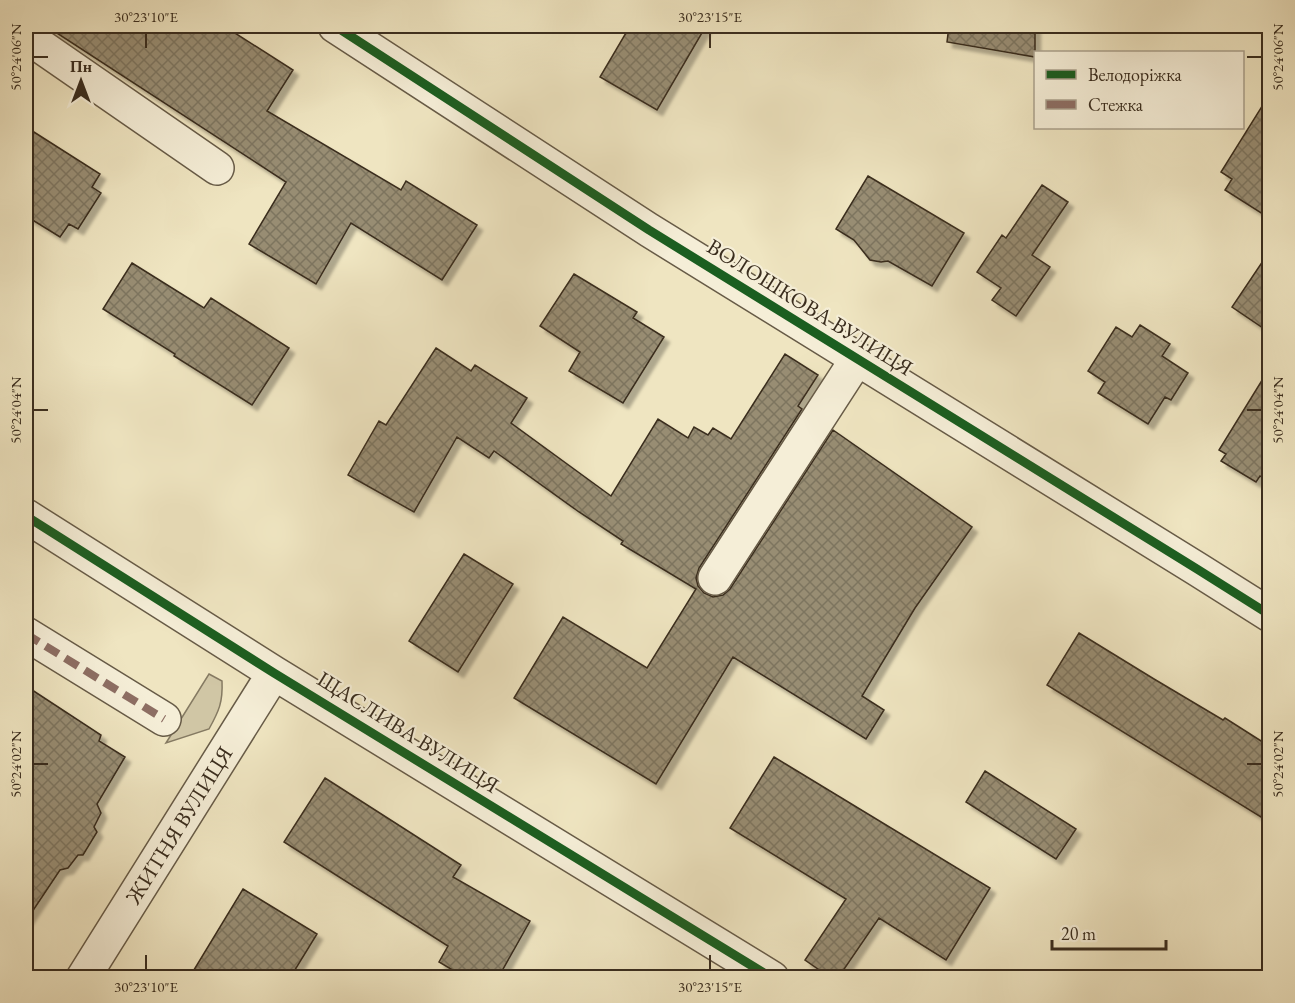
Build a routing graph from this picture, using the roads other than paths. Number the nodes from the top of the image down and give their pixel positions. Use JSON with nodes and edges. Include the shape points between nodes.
{"nodes":[{"id":1,"x":335,"y":26,"type":"edge"},
{"id":2,"x":26,"y":36,"type":"edge"},
{"id":3,"x":217,"y":168,"type":"dead end"},
{"id":4,"x":857,"y":359,"type":"junction"},
{"id":5,"x":26,"y":516,"type":"edge"},
{"id":6,"x":715,"y":578,"type":"dead end"},
{"id":7,"x":1269,"y":615,"type":"edge"},
{"id":8,"x":26,"y":634,"type":"edge"},
{"id":9,"x":274,"y":673,"type":"junction"},
{"id":10,"x":164,"y":719,"type":"dead end"},
{"id":11,"x":83,"y":978,"type":"edge"},
{"id":12,"x":772,"y":978,"type":"edge"}],
"edges":[{"from":1,"to":4,"type":"street","name":"ВОЛОШКОВА ВУЛИЦЯ","via":[[639,224]]},
{"from":2,"to":3,"type":"street"},
{"from":4,"to":6,"type":"street"},
{"from":4,"to":7,"type":"street","name":"ВОЛОШКОВА ВУЛИЦЯ"},
{"from":5,"to":9,"type":"street","name":"ЩАСЛИВА ВУЛИЦЯ"},
{"from":8,"to":10,"type":"street"},
{"from":9,"to":11,"type":"street","name":"ЖИТНЯ ВУЛИЦЯ"},
{"from":9,"to":12,"type":"street","name":"ЩАСЛИВА ВУЛИЦЯ"}]}
